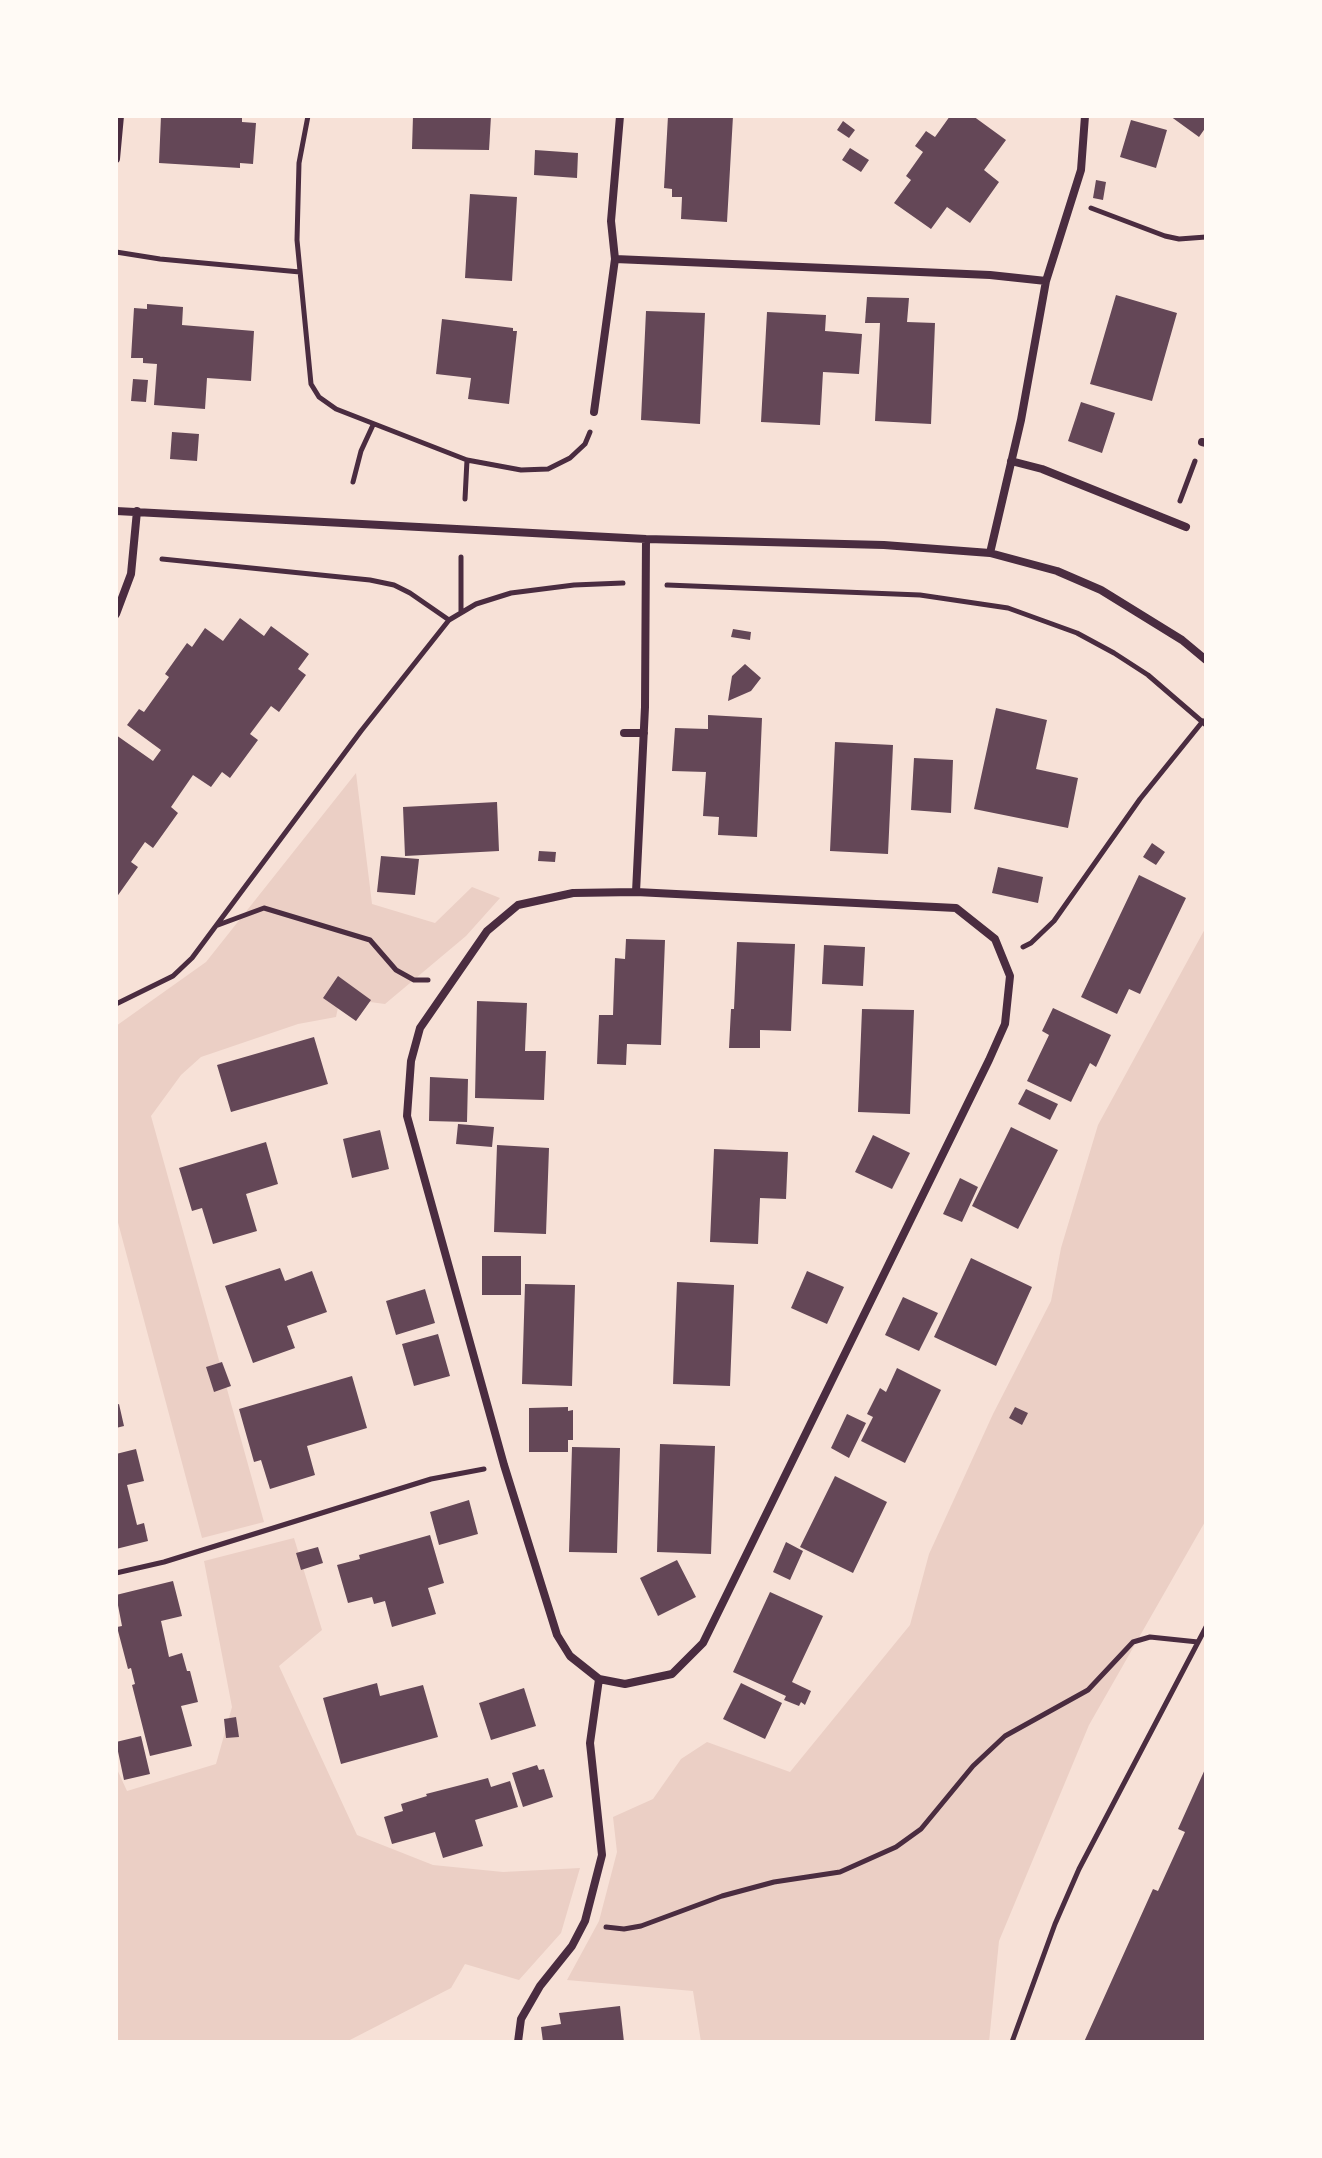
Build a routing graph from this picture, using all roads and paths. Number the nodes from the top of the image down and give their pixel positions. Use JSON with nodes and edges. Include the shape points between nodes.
{"nodes":[{"id":1,"x":120,"y":116,"type":"edge"},
{"id":2,"x":308,"y":116,"type":"edge"},
{"id":3,"x":620,"y":116,"type":"edge"},
{"id":4,"x":1085,"y":116,"type":"edge"},
{"id":5,"x":116,"y":159,"type":"edge"},
{"id":6,"x":1070,"y":203,"type":"junction"},
{"id":7,"x":1206,"y":237,"type":"edge"},
{"id":8,"x":116,"y":252,"type":"edge"},
{"id":9,"x":615,"y":259,"type":"junction"},
{"id":10,"x":300,"y":272,"type":"junction"},
{"id":11,"x":1046,"y":281,"type":"junction"},
{"id":12,"x":594,"y":412,"type":"joint"},
{"id":13,"x":373,"y":425,"type":"junction"},
{"id":14,"x":467,"y":460,"type":"junction"},
{"id":15,"x":1011,"y":461,"type":"junction"},
{"id":16,"x":1193,"y":464,"type":"dead end"},
{"id":17,"x":353,"y":482,"type":"dead end"},
{"id":18,"x":1184,"y":490,"type":"dead end"},
{"id":19,"x":465,"y":499,"type":"dead end"},
{"id":20,"x":116,"y":511,"type":"edge"},
{"id":21,"x":137,"y":511,"type":"junction"},
{"id":22,"x":1186,"y":527,"type":"dead end"},
{"id":23,"x":646,"y":539,"type":"junction"},
{"id":24,"x":990,"y":553,"type":"junction"},
{"id":25,"x":461,"y":557,"type":"dead end"},
{"id":26,"x":162,"y":559,"type":"dead end"},
{"id":27,"x":624,"y":583,"type":"dead end"},
{"id":28,"x":666,"y":585,"type":"dead end"},
{"id":29,"x":461,"y":611,"type":"junction"},
{"id":30,"x":116,"y":614,"type":"edge"},
{"id":31,"x":449,"y":620,"type":"junction"},
{"id":32,"x":1206,"y":660,"type":"edge"},
{"id":33,"x":1204,"y":723,"type":"edge"},
{"id":34,"x":624,"y":733,"type":"dead end"},
{"id":35,"x":644,"y":733,"type":"junction"},
{"id":36,"x":636,"y":892,"type":"junction"},
{"id":37,"x":217,"y":925,"type":"junction"},
{"id":38,"x":1002,"y":957,"type":"junction"},
{"id":39,"x":451,"y":981,"type":"junction"},
{"id":40,"x":116,"y":1004,"type":"edge"},
{"id":41,"x":504,"y":1465,"type":"junction"},
{"id":42,"x":116,"y":1573,"type":"edge"},
{"id":43,"x":1206,"y":1627,"type":"edge"},
{"id":44,"x":1198,"y":1642,"type":"junction"},
{"id":45,"x":599,"y":1679,"type":"junction"},
{"id":46,"x":585,"y":1921,"type":"junction"},
{"id":47,"x":518,"y":2042,"type":"edge"},
{"id":48,"x":1012,"y":2042,"type":"edge"}],
"edges":[{"from":1,"to":5,"type":"street"},
{"from":2,"to":10,"type":"path","via":[[299,163]]},
{"from":3,"to":9,"type":"street","via":[[611,221]]},
{"from":4,"to":6,"type":"street","via":[[1081,170]]},
{"from":6,"to":7,"type":"path","via":[[1165,236]]},
{"from":6,"to":11,"type":"street"},
{"from":8,"to":10,"type":"path"},
{"from":9,"to":11,"type":"street"},
{"from":9,"to":12,"type":"street"},
{"from":10,"to":13,"type":"path","via":[[311,384],[336,409]]},
{"from":11,"to":15,"type":"street"},
{"from":12,"to":14,"type":"path","via":[[585,444],[548,469]]},
{"from":13,"to":14,"type":"path"},
{"from":13,"to":17,"type":"path"},
{"from":14,"to":19,"type":"path"},
{"from":15,"to":22,"type":"street"},
{"from":15,"to":24,"type":"street"},
{"from":16,"to":18,"type":"path"},
{"from":20,"to":21,"type":"street"},
{"from":21,"to":23,"type":"street"},
{"from":21,"to":30,"type":"street","via":[[131,574]]},
{"from":23,"to":24,"type":"street"},
{"from":23,"to":35,"type":"street"},
{"from":24,"to":32,"type":"street","via":[[1057,571],[1101,590]]},
{"from":25,"to":29,"type":"path"},
{"from":26,"to":31,"type":"path","via":[[394,585]]},
{"from":27,"to":29,"type":"path","via":[[532,589]]},
{"from":28,"to":33,"type":"path","via":[[906,594],[1008,608],[1114,653]]},
{"from":29,"to":31,"type":"path"},
{"from":31,"to":37,"type":"path"},
{"from":33,"to":38,"type":"path","via":[[1140,799],[1054,921],[1031,943]]},
{"from":34,"to":35,"type":"street"},
{"from":35,"to":36,"type":"street"},
{"from":36,"to":38,"type":"street","via":[[956,908],[995,939]]},
{"from":36,"to":39,"type":"street","via":[[573,893],[518,905],[487,931]]},
{"from":37,"to":39,"type":"path","via":[[264,908],[370,940],[396,970],[414,980]]},
{"from":37,"to":40,"type":"path","via":[[173,976]]},
{"from":38,"to":45,"type":"street","via":[[1010,976],[1005,1024],[703,1643],[672,1674],[625,1684]]},
{"from":39,"to":41,"type":"street","via":[[420,1028],[411,1061],[407,1116]]},
{"from":41,"to":42,"type":"path","via":[[431,1479]]},
{"from":41,"to":45,"type":"street","via":[[557,1635],[570,1656]]},
{"from":43,"to":44,"type":"path"},
{"from":44,"to":46,"type":"path","via":[[1150,1637],[1133,1642],[1088,1690],[1005,1736],[921,1829],[896,1847],[840,1872],[722,1896],[641,1926],[608,1928]]},
{"from":44,"to":48,"type":"path","via":[[1079,1869]]},
{"from":45,"to":46,"type":"street","via":[[590,1743],[602,1855]]},
{"from":46,"to":47,"type":"street","via":[[521,2019]]}]}
